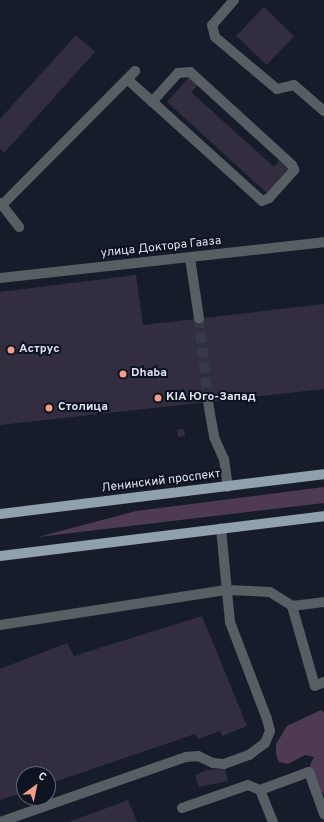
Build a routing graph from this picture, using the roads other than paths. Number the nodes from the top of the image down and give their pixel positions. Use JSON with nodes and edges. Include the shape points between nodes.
{"nodes":[{"id":1,"x":234,"y":0,"type":"edge"},
{"id":2,"x":135,"y":71,"type":"dead end"},
{"id":3,"x":127,"y":79,"type":"junction"},
{"id":4,"x":152,"y":102,"type":"junction"},
{"id":5,"x":324,"y":111,"type":"edge"},
{"id":6,"x":1,"y":204,"type":"edge"},
{"id":7,"x":18,"y":227,"type":"dead end"},
{"id":8,"x":324,"y":242,"type":"edge"},
{"id":9,"x":190,"y":258,"type":"junction"},
{"id":10,"x":0,"y":278,"type":"edge"},
{"id":11,"x":199,"y":318,"type":"tunnel mouth"},
{"id":12,"x":208,"y":402,"type":"tunnel mouth"},
{"id":13,"x":324,"y":474,"type":"edge"},
{"id":14,"x":228,"y":487,"type":"junction"},
{"id":15,"x":0,"y":514,"type":"edge"},
{"id":16,"x":324,"y":516,"type":"edge"},
{"id":17,"x":221,"y":528,"type":"junction"},
{"id":18,"x":0,"y":556,"type":"edge"},
{"id":19,"x":227,"y":590,"type":"junction"},
{"id":20,"x":324,"y":602,"type":"edge"},
{"id":21,"x":292,"y":606,"type":"junction"},
{"id":22,"x":0,"y":625,"type":"edge"},
{"id":23,"x":324,"y":682,"type":"edge"},
{"id":24,"x":260,"y":790,"type":"junction"},
{"id":25,"x":182,"y":808,"type":"dead end"},
{"id":26,"x":324,"y":814,"type":"edge"},
{"id":27,"x":0,"y":822,"type":"edge"},
{"id":28,"x":273,"y":822,"type":"edge"}],
"edges":[{"from":1,"to":5,"type":"street","via":[[212,25],[215,37],[277,89],[294,85]]},
{"from":2,"to":3,"type":"street"},
{"from":3,"to":4,"type":"street"},
{"from":3,"to":6,"type":"street"},
{"from":4,"to":4,"type":"street","via":[[262,201],[269,198],[294,170],[292,165],[190,72],[178,72]]},
{"from":6,"to":7,"type":"street"},
{"from":8,"to":9,"type":"street","name":"улица Доктора Гааза"},
{"from":9,"to":10,"type":"street","name":"улица Доктора Гааза"},
{"from":9,"to":11,"type":"street"},
{"from":12,"to":14,"type":"street","via":[[214,436],[224,459]]},
{"from":13,"to":14,"type":"main road","name":"Ленинский проспект"},
{"from":14,"to":15,"type":"main road","name":"Ленинский проспект"},
{"from":16,"to":17,"type":"main road"},
{"from":17,"to":18,"type":"main road"},
{"from":17,"to":19,"type":"street"},
{"from":19,"to":21,"type":"street","via":[[270,592]]},
{"from":19,"to":22,"type":"street"},
{"from":19,"to":27,"type":"street","via":[[230,622],[270,731],[258,750],[224,764],[213,763],[198,756],[186,757]]},
{"from":20,"to":21,"type":"street"},
{"from":21,"to":23,"type":"street","via":[[315,686]]},
{"from":24,"to":25,"type":"street","via":[[248,785]]},
{"from":24,"to":26,"type":"street","via":[[309,772]]},
{"from":24,"to":28,"type":"street"}]}
